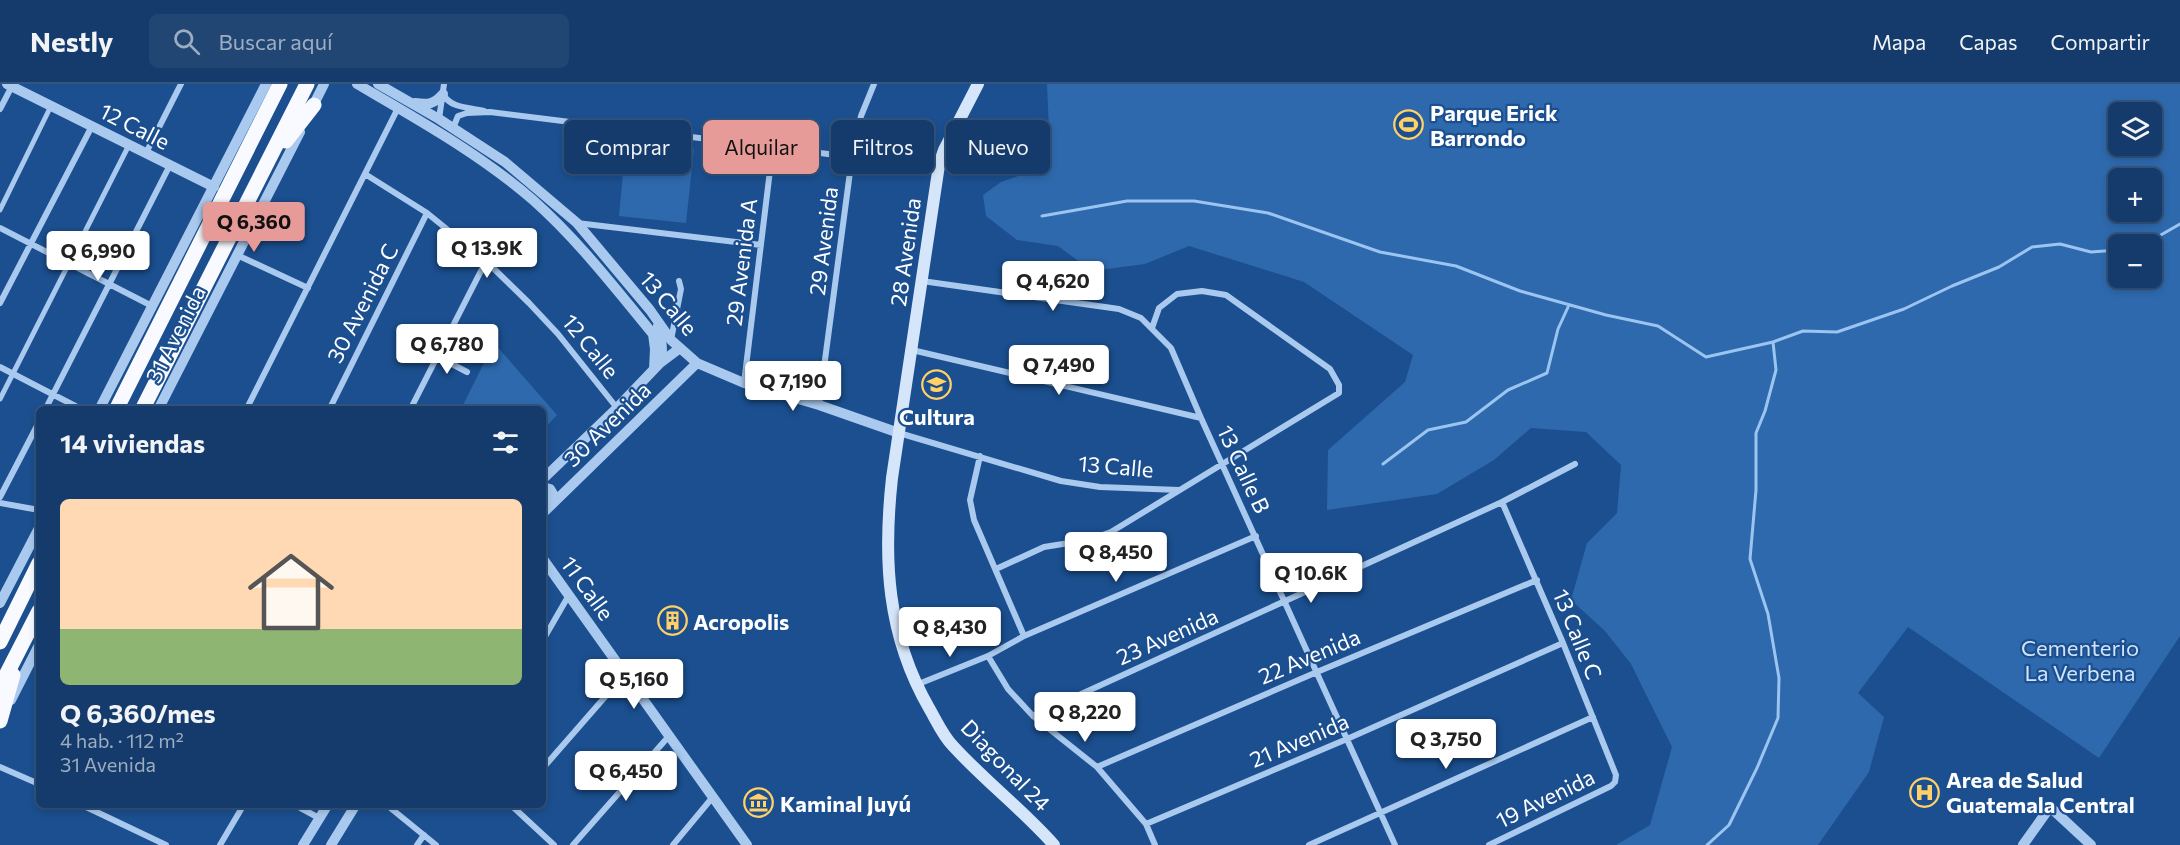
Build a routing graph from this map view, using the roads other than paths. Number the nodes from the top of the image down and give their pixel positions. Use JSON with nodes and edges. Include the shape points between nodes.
{"nodes":[{"id":1,"x":181,"y":84,"type":"edge"},
{"id":2,"x":266,"y":84,"type":"edge"},
{"id":3,"x":280,"y":84,"type":"edge"},
{"id":4,"x":307,"y":84,"type":"edge"},
{"id":5,"x":324,"y":84,"type":"edge"},
{"id":6,"x":357,"y":84,"type":"edge"},
{"id":7,"x":378,"y":84,"type":"edge"},
{"id":8,"x":874,"y":84,"type":"edge"},
{"id":9,"x":978,"y":84,"type":"edge"},
{"id":10,"x":10,"y":85,"type":"edge"},
{"id":11,"x":444,"y":89,"type":"edge"},
{"id":12,"x":411,"y":103,"type":"junction"},
{"id":13,"x":314,"y":105,"type":"junction"},
{"id":14,"x":51,"y":106,"type":"junction"},
{"id":15,"x":0,"y":108,"type":"edge"},
{"id":16,"x":398,"y":108,"type":"junction"},
{"id":17,"x":490,"y":112,"type":"junction"},
{"id":18,"x":440,"y":119,"type":"junction"},
{"id":19,"x":860,"y":120,"type":"edge"},
{"id":20,"x":92,"y":126,"type":"junction"},
{"id":21,"x":453,"y":128,"type":"junction"},
{"id":22,"x":703,"y":138,"type":"edge"},
{"id":23,"x":129,"y":145,"type":"junction"},
{"id":24,"x":146,"y":153,"type":"junction"},
{"id":25,"x":170,"y":165,"type":"junction"},
{"id":26,"x":934,"y":165,"type":"edge"},
{"id":27,"x":939,"y":165,"type":"junction"},
{"id":28,"x":264,"y":169,"type":"junction"},
{"id":29,"x":365,"y":174,"type":"junction"},
{"id":30,"x":770,"y":174,"type":"edge"},
{"id":31,"x":850,"y":174,"type":"edge"},
{"id":32,"x":214,"y":187,"type":"junction"},
{"id":33,"x":0,"y":210,"type":"edge"},
{"id":34,"x":427,"y":213,"type":"junction"},
{"id":35,"x":577,"y":223,"type":"junction"},
{"id":36,"x":0,"y":228,"type":"edge"},
{"id":37,"x":31,"y":244,"type":"junction"},
{"id":38,"x":761,"y":245,"type":"junction"},
{"id":39,"x":237,"y":255,"type":"junction"},
{"id":40,"x":486,"y":261,"type":"junction"},
{"id":41,"x":69,"y":264,"type":"junction"},
{"id":42,"x":679,"y":281,"type":"dead end"},
{"id":43,"x":922,"y":281,"type":"junction"},
{"id":44,"x":110,"y":285,"type":"junction"},
{"id":45,"x":308,"y":288,"type":"junction"},
{"id":46,"x":0,"y":303,"type":"edge"},
{"id":47,"x":152,"y":306,"type":"junction"},
{"id":48,"x":657,"y":320,"type":"junction"},
{"id":49,"x":1152,"y":327,"type":"junction"},
{"id":50,"x":676,"y":344,"type":"junction"},
{"id":51,"x":912,"y":350,"type":"junction"},
{"id":52,"x":437,"y":356,"type":"junction"},
{"id":53,"x":698,"y":363,"type":"junction"},
{"id":54,"x":657,"y":366,"type":"junction"},
{"id":55,"x":0,"y":367,"type":"edge"},
{"id":56,"x":467,"y":372,"type":"dead end"},
{"id":57,"x":12,"y":373,"type":"junction"},
{"id":58,"x":744,"y":383,"type":"junction"},
{"id":59,"x":53,"y":394,"type":"junction"},
{"id":60,"x":0,"y":399,"type":"edge"},
{"id":61,"x":819,"y":405,"type":"junction"},
{"id":62,"x":47,"y":406,"type":"edge"},
{"id":63,"x":76,"y":406,"type":"edge"},
{"id":64,"x":101,"y":406,"type":"edge"},
{"id":65,"x":118,"y":406,"type":"edge"},
{"id":66,"x":144,"y":406,"type":"edge"},
{"id":67,"x":160,"y":406,"type":"edge"},
{"id":68,"x":248,"y":406,"type":"edge"},
{"id":69,"x":331,"y":406,"type":"edge"},
{"id":70,"x":412,"y":406,"type":"edge"},
{"id":71,"x":617,"y":408,"type":"junction"},
{"id":72,"x":1201,"y":418,"type":"junction"},
{"id":73,"x":36,"y":428,"type":"edge"},
{"id":74,"x":899,"y":433,"type":"junction"},
{"id":75,"x":980,"y":456,"type":"junction"},
{"id":76,"x":1575,"y":464,"type":"dead end"},
{"id":77,"x":1224,"y":465,"type":"junction"},
{"id":78,"x":546,"y":476,"type":"edge"},
{"id":79,"x":546,"y":488,"type":"edge"},
{"id":80,"x":1180,"y":490,"type":"junction"},
{"id":81,"x":0,"y":497,"type":"edge"},
{"id":82,"x":553,"y":502,"type":"junction"},
{"id":83,"x":1503,"y":502,"type":"junction"},
{"id":84,"x":0,"y":503,"type":"edge"},
{"id":85,"x":36,"y":509,"type":"edge"},
{"id":86,"x":546,"y":510,"type":"edge"},
{"id":87,"x":36,"y":534,"type":"edge"},
{"id":88,"x":1256,"y":536,"type":"junction"},
{"id":89,"x":546,"y":563,"type":"edge"},
{"id":90,"x":36,"y":569,"type":"edge"},
{"id":91,"x":996,"y":569,"type":"junction"},
{"id":92,"x":1537,"y":580,"type":"junction"},
{"id":93,"x":569,"y":595,"type":"junction"},
{"id":94,"x":0,"y":603,"type":"edge"},
{"id":95,"x":1286,"y":603,"type":"junction"},
{"id":96,"x":36,"y":617,"type":"edge"},
{"id":97,"x":546,"y":635,"type":"edge"},
{"id":98,"x":1024,"y":636,"type":"junction"},
{"id":99,"x":0,"y":642,"type":"edge"},
{"id":100,"x":1563,"y":643,"type":"junction"},
{"id":101,"x":22,"y":645,"type":"junction"},
{"id":102,"x":36,"y":651,"type":"edge"},
{"id":103,"x":988,"y":656,"type":"junction"},
{"id":104,"x":1317,"y":672,"type":"junction"},
{"id":105,"x":625,"y":674,"type":"junction"},
{"id":106,"x":916,"y":685,"type":"junction"},
{"id":107,"x":0,"y":687,"type":"edge"},
{"id":108,"x":1033,"y":716,"type":"junction"},
{"id":109,"x":1593,"y":717,"type":"junction"},
{"id":110,"x":0,"y":721,"type":"edge"},
{"id":111,"x":669,"y":736,"type":"junction"},
{"id":112,"x":1347,"y":739,"type":"junction"},
{"id":113,"x":546,"y":765,"type":"edge"},
{"id":114,"x":0,"y":767,"type":"edge"},
{"id":115,"x":1097,"y":767,"type":"junction"},
{"id":116,"x":1615,"y":782,"type":"joint"},
{"id":117,"x":36,"y":783,"type":"edge"},
{"id":118,"x":712,"y":798,"type":"junction"},
{"id":119,"x":88,"y":808,"type":"edge"},
{"id":120,"x":242,"y":808,"type":"edge"},
{"id":121,"x":301,"y":808,"type":"edge"},
{"id":122,"x":326,"y":808,"type":"edge"},
{"id":123,"x":354,"y":808,"type":"edge"},
{"id":124,"x":390,"y":808,"type":"edge"},
{"id":125,"x":514,"y":808,"type":"edge"},
{"id":126,"x":1381,"y":813,"type":"junction"},
{"id":127,"x":319,"y":818,"type":"junction"},
{"id":128,"x":1146,"y":824,"type":"junction"},
{"id":129,"x":424,"y":835,"type":"junction"},
{"id":130,"x":166,"y":845,"type":"edge"},
{"id":131,"x":219,"y":845,"type":"edge"},
{"id":132,"x":303,"y":845,"type":"edge"},
{"id":133,"x":331,"y":845,"type":"edge"},
{"id":134,"x":417,"y":845,"type":"edge"},
{"id":135,"x":436,"y":845,"type":"edge"},
{"id":136,"x":554,"y":845,"type":"edge"},
{"id":137,"x":573,"y":845,"type":"edge"},
{"id":138,"x":673,"y":845,"type":"edge"},
{"id":139,"x":747,"y":845,"type":"edge"},
{"id":140,"x":1054,"y":845,"type":"edge"},
{"id":141,"x":1155,"y":845,"type":"edge"},
{"id":142,"x":1309,"y":845,"type":"edge"},
{"id":143,"x":1395,"y":845,"type":"edge"},
{"id":144,"x":1490,"y":845,"type":"edge"},
{"id":145,"x":2023,"y":845,"type":"edge"},
{"id":146,"x":2091,"y":845,"type":"edge"}],
"edges":[{"from":1,"to":24,"type":"street"},
{"from":2,"to":32,"type":"street","name":"31 Avenida"},
{"from":3,"to":65,"type":"highway"},
{"from":4,"to":28,"type":"highway"},
{"from":5,"to":13,"type":"street","name":"31 Avenida"},
{"from":6,"to":16,"type":"street","name":"13 Calle"},
{"from":7,"to":12,"type":"street","name":"13 Calle"},
{"from":8,"to":19,"type":"street","name":"29 Avenida"},
{"from":9,"to":27,"type":"main road","name":"28 Avenida"},
{"from":10,"to":14,"type":"street","name":"12 Calle"},
{"from":10,"to":15,"type":"street"},
{"from":11,"to":12,"type":"street","via":[[436,102],[429,105]]},
{"from":11,"to":17,"type":"street","via":[[446,100],[453,104]]},
{"from":11,"to":18,"type":"street"},
{"from":12,"to":18,"type":"street","name":"13 Calle"},
{"from":13,"to":28,"type":"highway"},
{"from":13,"to":39,"type":"street","name":"31 Avenida"},
{"from":14,"to":20,"type":"street","name":"12 Calle"},
{"from":14,"to":33,"type":"street"},
{"from":16,"to":29,"type":"street"},
{"from":16,"to":54,"type":"street","name":"13 Calle","via":[[465,149],[533,200],[591,258],[653,334]]},
{"from":17,"to":21,"type":"street","via":[[458,116]]},
{"from":17,"to":22,"type":"street"},
{"from":18,"to":21,"type":"street","name":"13 Calle"},
{"from":20,"to":23,"type":"street","name":"12 Calle"},
{"from":20,"to":37,"type":"street"},
{"from":21,"to":35,"type":"street","name":"13 Calle","via":[[505,162]]},
{"from":23,"to":24,"type":"street","name":"12 Calle"},
{"from":23,"to":41,"type":"street"},
{"from":24,"to":25,"type":"street","name":"12 Calle"},
{"from":25,"to":32,"type":"street","name":"12 Calle"},
{"from":25,"to":44,"type":"street"},
{"from":26,"to":27,"type":"street"},
{"from":27,"to":43,"type":"main road","name":"28 Avenida"},
{"from":28,"to":66,"type":"highway"},
{"from":29,"to":34,"type":"street","name":"12 Calle"},
{"from":29,"to":45,"type":"street"},
{"from":30,"to":38,"type":"street","name":"29 Avenida A"},
{"from":31,"to":61,"type":"street","name":"29 Avenida"},
{"from":32,"to":47,"type":"street","name":"31 Avenida"},
{"from":34,"to":40,"type":"street","name":"12 Calle"},
{"from":34,"to":69,"type":"street","name":"30 Avenida C"},
{"from":35,"to":38,"type":"street"},
{"from":35,"to":48,"type":"street","name":"13 Calle"},
{"from":36,"to":37,"type":"street"},
{"from":37,"to":41,"type":"street"},
{"from":37,"to":46,"type":"street"},
{"from":38,"to":58,"type":"street","name":"29 Avenida A"},
{"from":39,"to":45,"type":"street"},
{"from":39,"to":67,"type":"street","name":"31 Avenida"},
{"from":40,"to":52,"type":"street"},
{"from":40,"to":71,"type":"street","name":"12 Calle","via":[[558,334]]},
{"from":41,"to":44,"type":"street"},
{"from":41,"to":57,"type":"street"},
{"from":42,"to":50,"type":"street"},
{"from":43,"to":49,"type":"street","name":"13 Calle B","via":[[1119,309]]},
{"from":43,"to":51,"type":"main road","name":"28 Avenida"},
{"from":44,"to":47,"type":"street"},
{"from":44,"to":59,"type":"street"},
{"from":45,"to":68,"type":"street"},
{"from":47,"to":64,"type":"street","name":"31 Avenida"},
{"from":48,"to":50,"type":"street","name":"13 Calle"},
{"from":48,"to":54,"type":"street","via":[[662,343]]},
{"from":49,"to":72,"type":"street","name":"13 Calle B","via":[[1171,348]]},
{"from":49,"to":77,"type":"street","via":[[1159,308],[1177,294],[1202,291],[1226,296],[1330,369],[1340,385],[1340,393]]},
{"from":50,"to":53,"type":"street","name":"13 Calle"},
{"from":50,"to":54,"type":"street","name":"30 Avenida"},
{"from":51,"to":72,"type":"street"},
{"from":51,"to":74,"type":"main road","name":"28 Avenida"},
{"from":52,"to":56,"type":"street"},
{"from":52,"to":70,"type":"street"},
{"from":53,"to":58,"type":"street","name":"13 Calle"},
{"from":53,"to":82,"type":"street","name":"30 Avenida"},
{"from":54,"to":71,"type":"street","name":"30 Avenida"},
{"from":55,"to":57,"type":"street"},
{"from":57,"to":59,"type":"street"},
{"from":57,"to":60,"type":"street"},
{"from":58,"to":61,"type":"street","name":"13 Calle"},
{"from":59,"to":62,"type":"street"},
{"from":59,"to":63,"type":"street"},
{"from":61,"to":74,"type":"street","name":"13 Calle"},
{"from":71,"to":78,"type":"street","name":"30 Avenida"},
{"from":72,"to":77,"type":"street","name":"13 Calle B"},
{"from":73,"to":81,"type":"street"},
{"from":74,"to":75,"type":"street","name":"13 Calle"},
{"from":74,"to":106,"type":"main road","name":"Diagonal 24","via":[[887,523],[889,586],[899,639]]},
{"from":75,"to":80,"type":"street","name":"13 Calle","via":[[1062,481],[1100,487]]},
{"from":75,"to":91,"type":"street","via":[[969,500]]},
{"from":76,"to":83,"type":"street","name":"23 Avenida"},
{"from":77,"to":80,"type":"street"},
{"from":77,"to":88,"type":"street","name":"13 Calle B"},
{"from":79,"to":82,"type":"street","via":[[553,494]]},
{"from":80,"to":91,"type":"street","via":[[1112,532],[1044,548]]},
{"from":82,"to":86,"type":"street","name":"30 Avenida"},
{"from":83,"to":92,"type":"street","name":"13 Calle C"},
{"from":83,"to":95,"type":"street","name":"23 Avenida"},
{"from":84,"to":85,"type":"street"},
{"from":87,"to":94,"type":"street"},
{"from":88,"to":95,"type":"street","name":"13 Calle B"},
{"from":88,"to":98,"type":"street"},
{"from":89,"to":93,"type":"street","name":"11 Calle"},
{"from":90,"to":99,"type":"highway"},
{"from":91,"to":98,"type":"street"},
{"from":92,"to":100,"type":"street","name":"13 Calle C"},
{"from":92,"to":104,"type":"street","name":"22 Avenida"},
{"from":93,"to":97,"type":"street"},
{"from":93,"to":105,"type":"street","name":"11 Calle"},
{"from":95,"to":104,"type":"street","name":"13 Calle B"},
{"from":95,"to":108,"type":"street","name":"23 Avenida"},
{"from":96,"to":101,"type":"highway"},
{"from":98,"to":103,"type":"street"},
{"from":100,"to":109,"type":"street","name":"13 Calle C"},
{"from":100,"to":112,"type":"street","name":"21 Avenida"},
{"from":101,"to":107,"type":"highway"},
{"from":101,"to":110,"type":"highway"},
{"from":102,"to":110,"type":"street"},
{"from":103,"to":106,"type":"street"},
{"from":103,"to":108,"type":"street","via":[[1008,689]]},
{"from":104,"to":112,"type":"street","name":"13 Calle B"},
{"from":104,"to":115,"type":"street","name":"22 Avenida"},
{"from":105,"to":111,"type":"street","name":"11 Calle"},
{"from":105,"to":113,"type":"street"},
{"from":106,"to":140,"type":"main road","name":"Diagonal 24","via":[[951,744]]},
{"from":108,"to":115,"type":"street"},
{"from":109,"to":116,"type":"street","name":"13 Calle C","via":[[1616,775]]},
{"from":109,"to":126,"type":"street"},
{"from":111,"to":118,"type":"street","name":"11 Calle"},
{"from":111,"to":137,"type":"street"},
{"from":112,"to":126,"type":"street","name":"13 Calle B"},
{"from":112,"to":128,"type":"street","name":"21 Avenida"},
{"from":114,"to":117,"type":"street"},
{"from":115,"to":128,"type":"street"},
{"from":116,"to":144,"type":"street","name":"19 Avenida"},
{"from":118,"to":138,"type":"street"},
{"from":118,"to":139,"type":"street","name":"11 Calle"},
{"from":119,"to":130,"type":"street"},
{"from":120,"to":131,"type":"street"},
{"from":121,"to":127,"type":"street"},
{"from":122,"to":127,"type":"street"},
{"from":123,"to":133,"type":"street"},
{"from":124,"to":129,"type":"street"},
{"from":125,"to":136,"type":"street"},
{"from":126,"to":142,"type":"street"},
{"from":126,"to":143,"type":"street","name":"13 Calle B"},
{"from":127,"to":132,"type":"street"},
{"from":128,"to":141,"type":"street"},
{"from":129,"to":134,"type":"street"},
{"from":129,"to":135,"type":"street"},
{"from":145,"to":146,"type":"street","via":[[2050,807]]}]}
